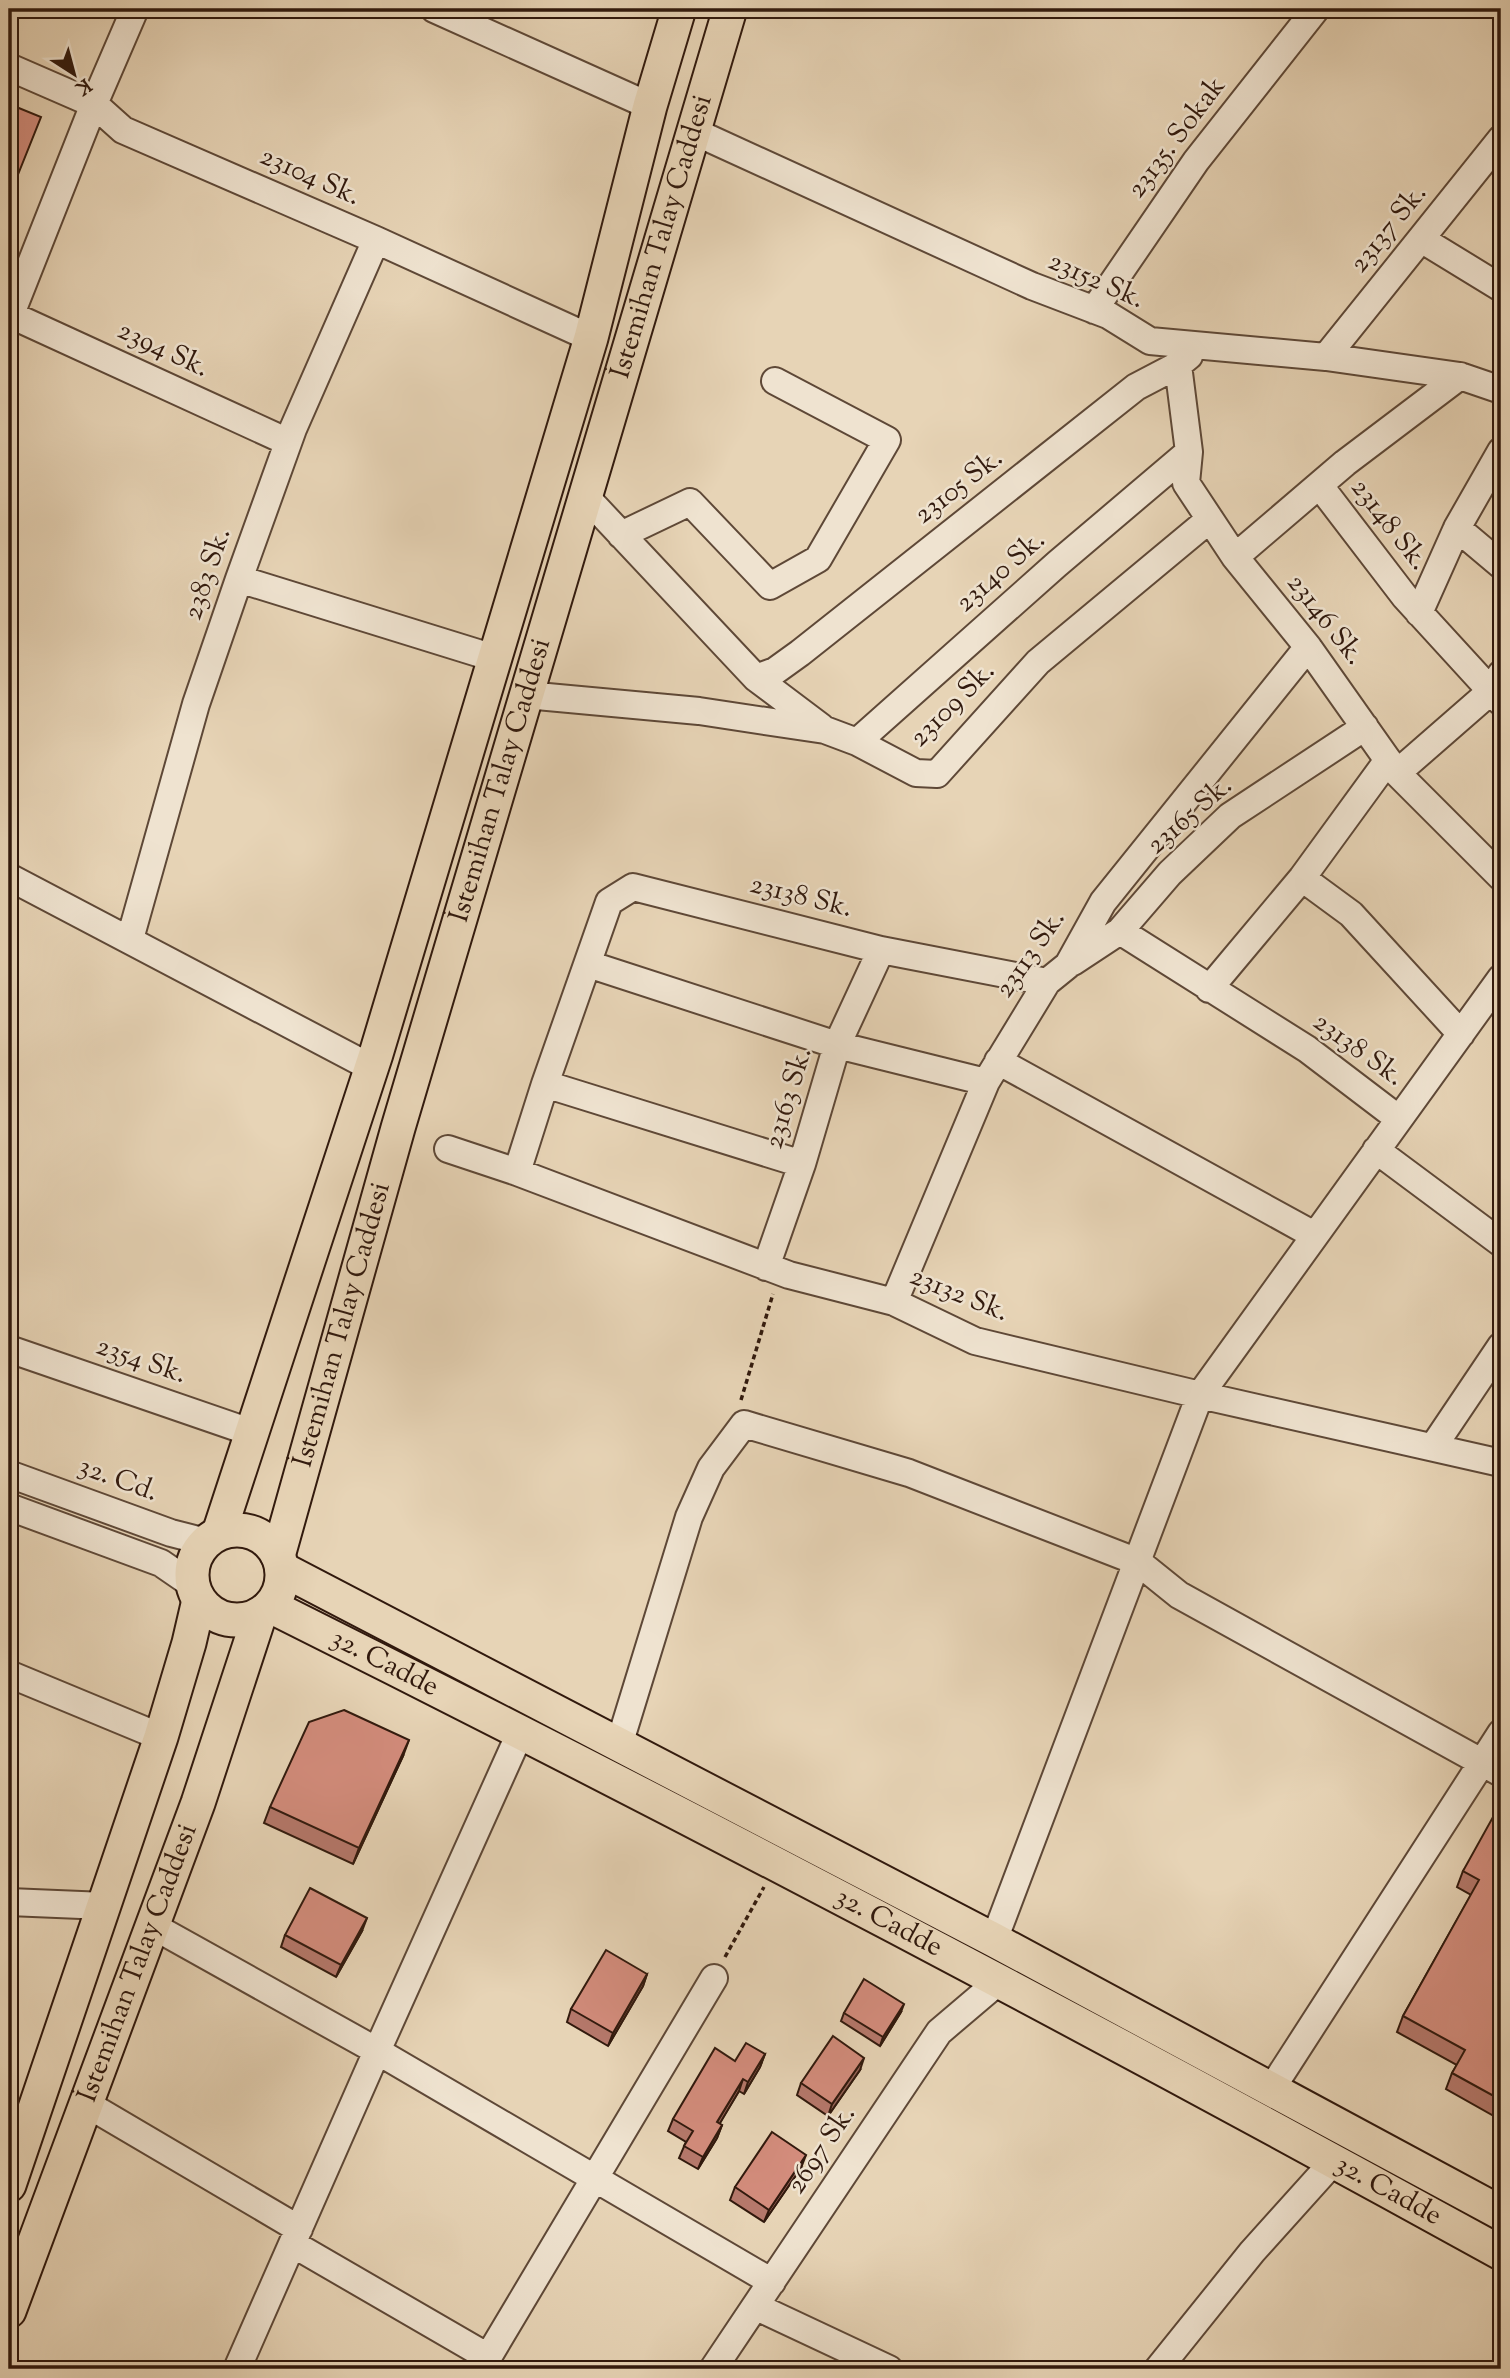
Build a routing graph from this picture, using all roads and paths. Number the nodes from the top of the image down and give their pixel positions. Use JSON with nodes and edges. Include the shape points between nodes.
{"nodes":[{"id":1,"x":135,"y":9,"type":"edge"},
{"id":2,"x":434,"y":9,"type":"edge"},
{"id":3,"x":679,"y":9,"type":"edge"},
{"id":4,"x":730,"y":9,"type":"edge"},
{"id":5,"x":1316,"y":9,"type":"edge"},
{"id":6,"x":9,"y":67,"type":"edge"},
{"id":7,"x":94,"y":104,"type":"junction"},
{"id":8,"x":650,"y":106,"type":"junction"},
{"id":9,"x":693,"y":131,"type":"junction"},
{"id":10,"x":1501,"y":139,"type":"edge"},
{"id":11,"x":1421,"y":239,"type":"junction"},
{"id":12,"x":376,"y":240,"type":"junction"},
{"id":13,"x":1501,"y":288,"type":"edge"},
{"id":14,"x":1094,"y":310,"type":"junction"},
{"id":15,"x":10,"y":317,"type":"edge"},
{"id":16,"x":591,"y":338,"type":"junction"},
{"id":17,"x":1202,"y":346,"type":"junction"},
{"id":18,"x":1326,"y":357,"type":"junction"},
{"id":19,"x":1178,"y":365,"type":"junction"},
{"id":20,"x":1460,"y":376,"type":"junction"},
{"id":21,"x":775,"y":381,"type":"dead end"},
{"id":22,"x":1501,"y":390,"type":"edge"},
{"id":23,"x":288,"y":442,"type":"junction"},
{"id":24,"x":1501,"y":451,"type":"edge"},
{"id":25,"x":1189,"y":452,"type":"junction"},
{"id":26,"x":1320,"y":486,"type":"junction"},
{"id":27,"x":585,"y":496,"type":"junction"},
{"id":28,"x":1210,"y":519,"type":"junction"},
{"id":29,"x":1457,"y":528,"type":"junction"},
{"id":30,"x":621,"y":535,"type":"junction"},
{"id":31,"x":1235,"y":557,"type":"junction"},
{"id":32,"x":1501,"y":565,"type":"edge"},
{"id":33,"x":239,"y":579,"type":"junction"},
{"id":34,"x":1419,"y":612,"type":"junction"},
{"id":35,"x":1308,"y":647,"type":"junction"},
{"id":36,"x":494,"y":658,"type":"junction"},
{"id":37,"x":756,"y":678,"type":"junction"},
{"id":38,"x":1498,"y":689,"type":"edge"},
{"id":39,"x":526,"y":695,"type":"junction"},
{"id":40,"x":1365,"y":727,"type":"junction"},
{"id":41,"x":825,"y":730,"type":"junction"},
{"id":42,"x":857,"y":742,"type":"junction"},
{"id":43,"x":1392,"y":766,"type":"junction"},
{"id":44,"x":9,"y":877,"type":"edge"},
{"id":45,"x":1501,"y":877,"type":"edge"},
{"id":46,"x":1302,"y":878,"type":"junction"},
{"id":47,"x":1120,"y":932,"type":"junction"},
{"id":48,"x":130,"y":939,"type":"junction"},
{"id":49,"x":881,"y":950,"type":"junction"},
{"id":50,"x":588,"y":964,"type":"junction"},
{"id":51,"x":1068,"y":965,"type":"junction"},
{"id":52,"x":1501,"y":978,"type":"edge"},
{"id":53,"x":1047,"y":982,"type":"junction"},
{"id":54,"x":1209,"y":989,"type":"junction"},
{"id":55,"x":1461,"y":1034,"type":"junction"},
{"id":56,"x":838,"y":1045,"type":"junction"},
{"id":57,"x":372,"y":1068,"type":"junction"},
{"id":58,"x":992,"y":1072,"type":"junction"},
{"id":59,"x":545,"y":1084,"type":"junction"},
{"id":60,"x":1399,"y":1119,"type":"junction"},
{"id":61,"x":448,"y":1149,"type":"dead end"},
{"id":62,"x":1376,"y":1150,"type":"junction"},
{"id":63,"x":803,"y":1164,"type":"junction"},
{"id":64,"x":517,"y":1172,"type":"junction"},
{"id":65,"x":1314,"y":1235,"type":"junction"},
{"id":66,"x":1501,"y":1243,"type":"edge"},
{"id":67,"x":773,"y":1269,"type":"junction"},
{"id":68,"x":894,"y":1302,"type":"junction"},
{"id":69,"x":1501,"y":1346,"type":"edge"},
{"id":70,"x":9,"y":1349,"type":"edge"},
{"id":71,"x":1200,"y":1395,"type":"junction"},
{"id":72,"x":253,"y":1433,"type":"junction"},
{"id":73,"x":1433,"y":1447,"type":"junction"},
{"id":74,"x":727,"y":1448,"type":"junction"},
{"id":75,"x":1501,"y":1463,"type":"edge"},
{"id":76,"x":9,"y":1474,"type":"edge"},
{"id":77,"x":9,"y":1507,"type":"edge"},
{"id":78,"x":213,"y":1537,"type":"junction"},
{"id":79,"x":280,"y":1562,"type":"junction"},
{"id":80,"x":1138,"y":1562,"type":"junction"},
{"id":81,"x":196,"y":1593,"type":"junction"},
{"id":82,"x":265,"y":1610,"type":"junction"},
{"id":83,"x":9,"y":1674,"type":"edge"},
{"id":84,"x":521,"y":1731,"type":"junction"},
{"id":85,"x":1501,"y":1733,"type":"edge"},
{"id":86,"x":161,"y":1737,"type":"junction"},
{"id":87,"x":619,"y":1745,"type":"junction"},
{"id":88,"x":1492,"y":1768,"type":"edge"},
{"id":89,"x":776,"y":1864,"type":"junction"},
{"id":90,"x":9,"y":1902,"type":"edge"},
{"id":91,"x":105,"y":1906,"type":"junction"},
{"id":92,"x":152,"y":1926,"type":"junction"},
{"id":93,"x":994,"y":1940,"type":"junction"},
{"id":94,"x":714,"y":1978,"type":"joint"},
{"id":95,"x":999,"y":1981,"type":"junction"},
{"id":96,"x":377,"y":2051,"type":"junction"},
{"id":97,"x":1272,"y":2088,"type":"junction"},
{"id":98,"x":86,"y":2103,"type":"junction"},
{"id":99,"x":1332,"y":2162,"type":"junction"},
{"id":100,"x":595,"y":2179,"type":"junction"},
{"id":101,"x":9,"y":2185,"type":"edge"},
{"id":102,"x":1501,"y":2213,"type":"edge"},
{"id":103,"x":296,"y":2237,"type":"junction"},
{"id":104,"x":1501,"y":2253,"type":"edge"},
{"id":105,"x":772,"y":2282,"type":"junction"},
{"id":106,"x":757,"y":2306,"type":"junction"},
{"id":107,"x":9,"y":2311,"type":"edge"},
{"id":108,"x":484,"y":2363,"type":"edge"},
{"id":109,"x":237,"y":2369,"type":"edge"},
{"id":110,"x":713,"y":2369,"type":"edge"},
{"id":111,"x":889,"y":2369,"type":"edge"},
{"id":112,"x":1158,"y":2369,"type":"edge"}],
"edges":[{"from":1,"to":7,"type":"street"},
{"from":2,"to":8,"type":"street"},
{"from":3,"to":8,"type":"main road","name":"İstemihan Talay Caddesi"},
{"from":4,"to":9,"type":"main road","name":"İstemihan Talay Caddesi"},
{"from":5,"to":14,"type":"street","name":"23135. Sokak","via":[[1196,161]]},
{"from":6,"to":7,"type":"street","name":"23104 Sk."},
{"from":7,"to":12,"type":"street","name":"23104 Sk.","via":[[123,130]]},
{"from":7,"to":15,"type":"street"},
{"from":8,"to":16,"type":"main road","name":"İstemihan Talay Caddesi"},
{"from":9,"to":14,"type":"street","name":"23152 Sk."},
{"from":9,"to":27,"type":"main road","name":"İstemihan Talay Caddesi"},
{"from":10,"to":11,"type":"street","name":"23137 Sk."},
{"from":11,"to":13,"type":"street"},
{"from":11,"to":18,"type":"street","name":"23137 Sk."},
{"from":12,"to":16,"type":"street","name":"23104 Sk."},
{"from":12,"to":23,"type":"street","name":"2383 Sk."},
{"from":14,"to":17,"type":"street","name":"23152 Sk.","via":[[1150,341]]},
{"from":15,"to":23,"type":"street","name":"2394 Sk."},
{"from":16,"to":36,"type":"main road","name":"İstemihan Talay Caddesi"},
{"from":17,"to":18,"type":"street","name":"23152 Sk."},
{"from":17,"to":19,"type":"street","name":"23105 Sk."},
{"from":18,"to":20,"type":"street","name":"23152 Sk."},
{"from":19,"to":25,"type":"street","name":"23146 Sk."},
{"from":19,"to":37,"type":"street","name":"23105 Sk.","via":[[1136,387],[800,653]]},
{"from":20,"to":22,"type":"street","name":"23152 Sk."},
{"from":20,"to":26,"type":"street","name":"23148 Sk."},
{"from":21,"to":30,"type":"street","via":[[887,440],[818,559],[770,586],[690,502]]},
{"from":23,"to":33,"type":"street","name":"2383 Sk."},
{"from":24,"to":29,"type":"street"},
{"from":25,"to":28,"type":"street","name":"23146 Sk.","via":[[1186,483]]},
{"from":25,"to":42,"type":"street","name":"23140 Sk."},
{"from":26,"to":31,"type":"street"},
{"from":26,"to":34,"type":"street","name":"23148 Sk."},
{"from":27,"to":30,"type":"street"},
{"from":27,"to":39,"type":"main road","name":"İstemihan Talay Caddesi"},
{"from":28,"to":31,"type":"street","name":"23146 Sk."},
{"from":28,"to":42,"type":"street","name":"23109 Sk.","via":[[1038,662],[937,774],[915,772]]},
{"from":29,"to":32,"type":"street"},
{"from":29,"to":34,"type":"street"},
{"from":30,"to":37,"type":"street"},
{"from":31,"to":35,"type":"street","name":"23146 Sk."},
{"from":33,"to":36,"type":"street"},
{"from":33,"to":48,"type":"street","name":"2383 Sk.","via":[[195,704]]},
{"from":34,"to":38,"type":"street","name":"23148 Sk."},
{"from":35,"to":40,"type":"street","name":"23146 Sk."},
{"from":35,"to":51,"type":"street","name":"23113 Sk.","via":[[1103,902]]},
{"from":36,"to":57,"type":"main road","name":"İstemihan Talay Caddesi"},
{"from":37,"to":41,"type":"street"},
{"from":38,"to":43,"type":"street"},
{"from":39,"to":41,"type":"street","name":"23109 Sk.","via":[[699,711]]},
{"from":39,"to":79,"type":"main road","name":"İstemihan Talay Caddesi","via":[[390,1155]]},
{"from":40,"to":43,"type":"street","name":"23146 Sk."},
{"from":40,"to":47,"type":"street","name":"23165 Sk.","via":[[1230,816],[1170,873]]},
{"from":41,"to":42,"type":"street","name":"23109 Sk."},
{"from":43,"to":45,"type":"street","name":"23146 Sk."},
{"from":43,"to":46,"type":"street"},
{"from":44,"to":48,"type":"street"},
{"from":46,"to":54,"type":"street"},
{"from":46,"to":55,"type":"street","via":[[1351,914]]},
{"from":47,"to":51,"type":"street","name":"23165 Sk."},
{"from":47,"to":54,"type":"street","name":"23138 Sk."},
{"from":48,"to":57,"type":"street"},
{"from":49,"to":50,"type":"street","name":"23138 Sk.","via":[[633,887],[609,902]]},
{"from":49,"to":53,"type":"street","name":"23138 Sk."},
{"from":49,"to":56,"type":"street","name":"23163 Sk."},
{"from":50,"to":56,"type":"street"},
{"from":50,"to":59,"type":"street","name":"23138 Sk."},
{"from":51,"to":53,"type":"street","name":"23113 Sk."},
{"from":52,"to":55,"type":"street","name":"23138 Sk."},
{"from":53,"to":58,"type":"street","name":"23113 Sk."},
{"from":54,"to":60,"type":"street","name":"23138 Sk.","via":[[1307,1049]]},
{"from":55,"to":60,"type":"street","name":"23138 Sk."},
{"from":56,"to":58,"type":"street"},
{"from":56,"to":63,"type":"street","name":"23163 Sk."},
{"from":57,"to":72,"type":"main road","name":"İstemihan Talay Caddesi"},
{"from":58,"to":65,"type":"street"},
{"from":58,"to":68,"type":"street","name":"23113 Sk."},
{"from":59,"to":63,"type":"street"},
{"from":59,"to":64,"type":"street","name":"23138 Sk."},
{"from":60,"to":62,"type":"street"},
{"from":61,"to":64,"type":"street","name":"23132 Sk."},
{"from":62,"to":65,"type":"street"},
{"from":62,"to":66,"type":"street"},
{"from":63,"to":67,"type":"street","name":"23163 Sk."},
{"from":64,"to":67,"type":"street","name":"23132 Sk."},
{"from":65,"to":71,"type":"street"},
{"from":67,"to":68,"type":"street","name":"23132 Sk."},
{"from":67,"to":74,"type":"path"},
{"from":68,"to":71,"type":"street","name":"23132 Sk.","via":[[975,1341]]},
{"from":69,"to":73,"type":"street"},
{"from":70,"to":72,"type":"street","name":"2354 Sk."},
{"from":71,"to":73,"type":"street","name":"23132 Sk."},
{"from":71,"to":80,"type":"street"},
{"from":72,"to":78,"type":"main road","name":"İstemihan Talay Caddesi"},
{"from":73,"to":75,"type":"street","name":"23132 Sk."},
{"from":74,"to":80,"type":"street","via":[[744,1424],[909,1473]]},
{"from":74,"to":87,"type":"street","via":[[711,1468],[689,1517]]},
{"from":76,"to":78,"type":"street","name":"32. Cd.","via":[[171,1533]]},
{"from":77,"to":81,"type":"street","via":[[161,1563]]},
{"from":78,"to":79,"type":"main road","via":[[248,1531],[271,1545]]},
{"from":78,"to":81,"type":"main road","via":[[197,1555],[192,1570]]},
{"from":79,"to":82,"type":"main road","via":[[278,1595]]},
{"from":79,"to":87,"type":"main road","name":"32. Cadde"},
{"from":80,"to":88,"type":"street","via":[[1179,1595]]},
{"from":80,"to":93,"type":"street"},
{"from":81,"to":82,"type":"main road","via":[[209,1611],[221,1618],[247,1619]]},
{"from":81,"to":86,"type":"main road","name":"İstemihan Talay Caddesi","via":[[189,1643]]},
{"from":82,"to":84,"type":"main road","name":"32. Cadde"},
{"from":82,"to":92,"type":"main road","name":"İstemihan Talay Caddesi"},
{"from":83,"to":86,"type":"street"},
{"from":84,"to":89,"type":"main road","name":"32. Cadde"},
{"from":84,"to":96,"type":"street"},
{"from":85,"to":88,"type":"street"},
{"from":86,"to":91,"type":"main road","name":"İstemihan Talay Caddesi"},
{"from":87,"to":93,"type":"main road","name":"32. Cadde"},
{"from":88,"to":97,"type":"street"},
{"from":89,"to":94,"type":"path"},
{"from":89,"to":95,"type":"main road","name":"32. Cadde"},
{"from":90,"to":91,"type":"street"},
{"from":91,"to":101,"type":"main road","name":"İstemihan Talay Caddesi"},
{"from":92,"to":96,"type":"street"},
{"from":92,"to":98,"type":"main road","name":"İstemihan Talay Caddesi"},
{"from":93,"to":97,"type":"main road","name":"32. Cadde"},
{"from":94,"to":100,"type":"street"},
{"from":95,"to":99,"type":"main road","name":"32. Cadde"},
{"from":95,"to":105,"type":"street","name":"2697 Sk.","via":[[939,2032]]},
{"from":96,"to":100,"type":"street"},
{"from":96,"to":103,"type":"street"},
{"from":97,"to":102,"type":"main road","name":"32. Cadde"},
{"from":98,"to":103,"type":"street"},
{"from":98,"to":107,"type":"main road","name":"İstemihan Talay Caddesi"},
{"from":99,"to":104,"type":"main road","name":"32. Cadde"},
{"from":99,"to":112,"type":"street"},
{"from":100,"to":105,"type":"street"},
{"from":100,"to":108,"type":"street"},
{"from":103,"to":108,"type":"street"},
{"from":103,"to":109,"type":"street"},
{"from":105,"to":106,"type":"street","name":"2697 Sk."},
{"from":106,"to":110,"type":"street","name":"2697 Sk."},
{"from":106,"to":111,"type":"street"}]}
